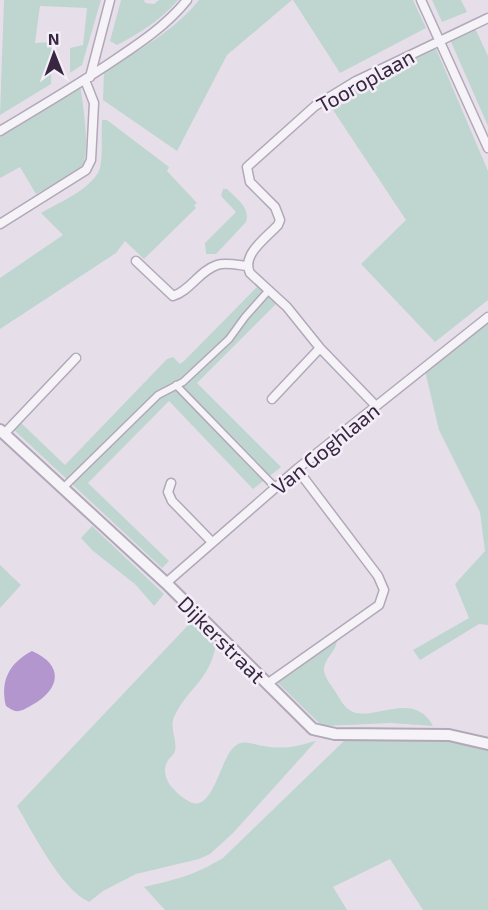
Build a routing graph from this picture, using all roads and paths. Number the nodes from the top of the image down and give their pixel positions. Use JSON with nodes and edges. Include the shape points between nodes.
{"nodes":[{"id":1,"x":110,"y":0,"type":"edge"},
{"id":2,"x":187,"y":0,"type":"edge"},
{"id":3,"x":421,"y":0,"type":"edge"},
{"id":4,"x":488,"y":18,"type":"edge"},
{"id":5,"x":440,"y":40,"type":"junction"},
{"id":6,"x":87,"y":78,"type":"junction"},
{"id":7,"x":0,"y":131,"type":"edge"},
{"id":8,"x":488,"y":148,"type":"edge"},
{"id":9,"x":0,"y":224,"type":"edge"},
{"id":10,"x":136,"y":261,"type":"dead end"},
{"id":11,"x":247,"y":266,"type":"junction"},
{"id":12,"x":269,"y":290,"type":"junction"},
{"id":13,"x":488,"y":317,"type":"edge"},
{"id":14,"x":320,"y":348,"type":"junction"},
{"id":15,"x":76,"y":358,"type":"dead end"},
{"id":16,"x":176,"y":385,"type":"junction"},
{"id":17,"x":272,"y":399,"type":"dead end"},
{"id":18,"x":376,"y":406,"type":"junction"},
{"id":19,"x":2,"y":432,"type":"edge"},
{"id":20,"x":297,"y":469,"type":"junction"},
{"id":21,"x":171,"y":483,"type":"dead end"},
{"id":22,"x":63,"y":488,"type":"junction"},
{"id":23,"x":276,"y":488,"type":"junction"},
{"id":24,"x":213,"y":542,"type":"junction"},
{"id":25,"x":166,"y":583,"type":"junction"},
{"id":26,"x":267,"y":684,"type":"junction"},
{"id":27,"x":488,"y":744,"type":"edge"}],
"edges":[{"from":1,"to":6,"type":"street"},
{"from":2,"to":6,"type":"street","via":[[140,43]]},
{"from":3,"to":5,"type":"street"},
{"from":4,"to":5,"type":"street","name":"Tooroplaan"},
{"from":5,"to":8,"type":"street"},
{"from":5,"to":11,"type":"street","name":"Tooroplaan","via":[[315,106],[247,167],[250,182],[275,207],[280,220],[249,257]]},
{"from":6,"to":7,"type":"street"},
{"from":6,"to":9,"type":"street","via":[[94,103],[91,160],[86,170]]},
{"from":10,"to":11,"type":"street","via":[[173,296],[218,264]]},
{"from":11,"to":12,"type":"street"},
{"from":12,"to":14,"type":"street","via":[[288,307]]},
{"from":12,"to":16,"type":"street","via":[[229,339]]},
{"from":13,"to":18,"type":"street","name":"Van Goghlaan"},
{"from":14,"to":17,"type":"street"},
{"from":14,"to":18,"type":"street"},
{"from":15,"to":19,"type":"street"},
{"from":16,"to":22,"type":"street","via":[[158,395]]},
{"from":16,"to":23,"type":"street"},
{"from":18,"to":20,"type":"street","name":"Van Goghlaan"},
{"from":19,"to":22,"type":"street","name":"Dijkerstraat"},
{"from":20,"to":23,"type":"street","name":"Van Goghlaan"},
{"from":20,"to":26,"type":"street","via":[[378,576],[384,590],[379,605]]},
{"from":21,"to":24,"type":"street","via":[[168,492],[172,501]]},
{"from":22,"to":25,"type":"street","name":"Dijkerstraat"},
{"from":23,"to":24,"type":"street","name":"Van Goghlaan"},
{"from":24,"to":25,"type":"street","name":"Van Goghlaan"},
{"from":25,"to":26,"type":"street","name":"Dijkerstraat"},
{"from":26,"to":27,"type":"street","name":"Dijkerstraat","via":[[313,729],[322,732],[449,735]]}]}
